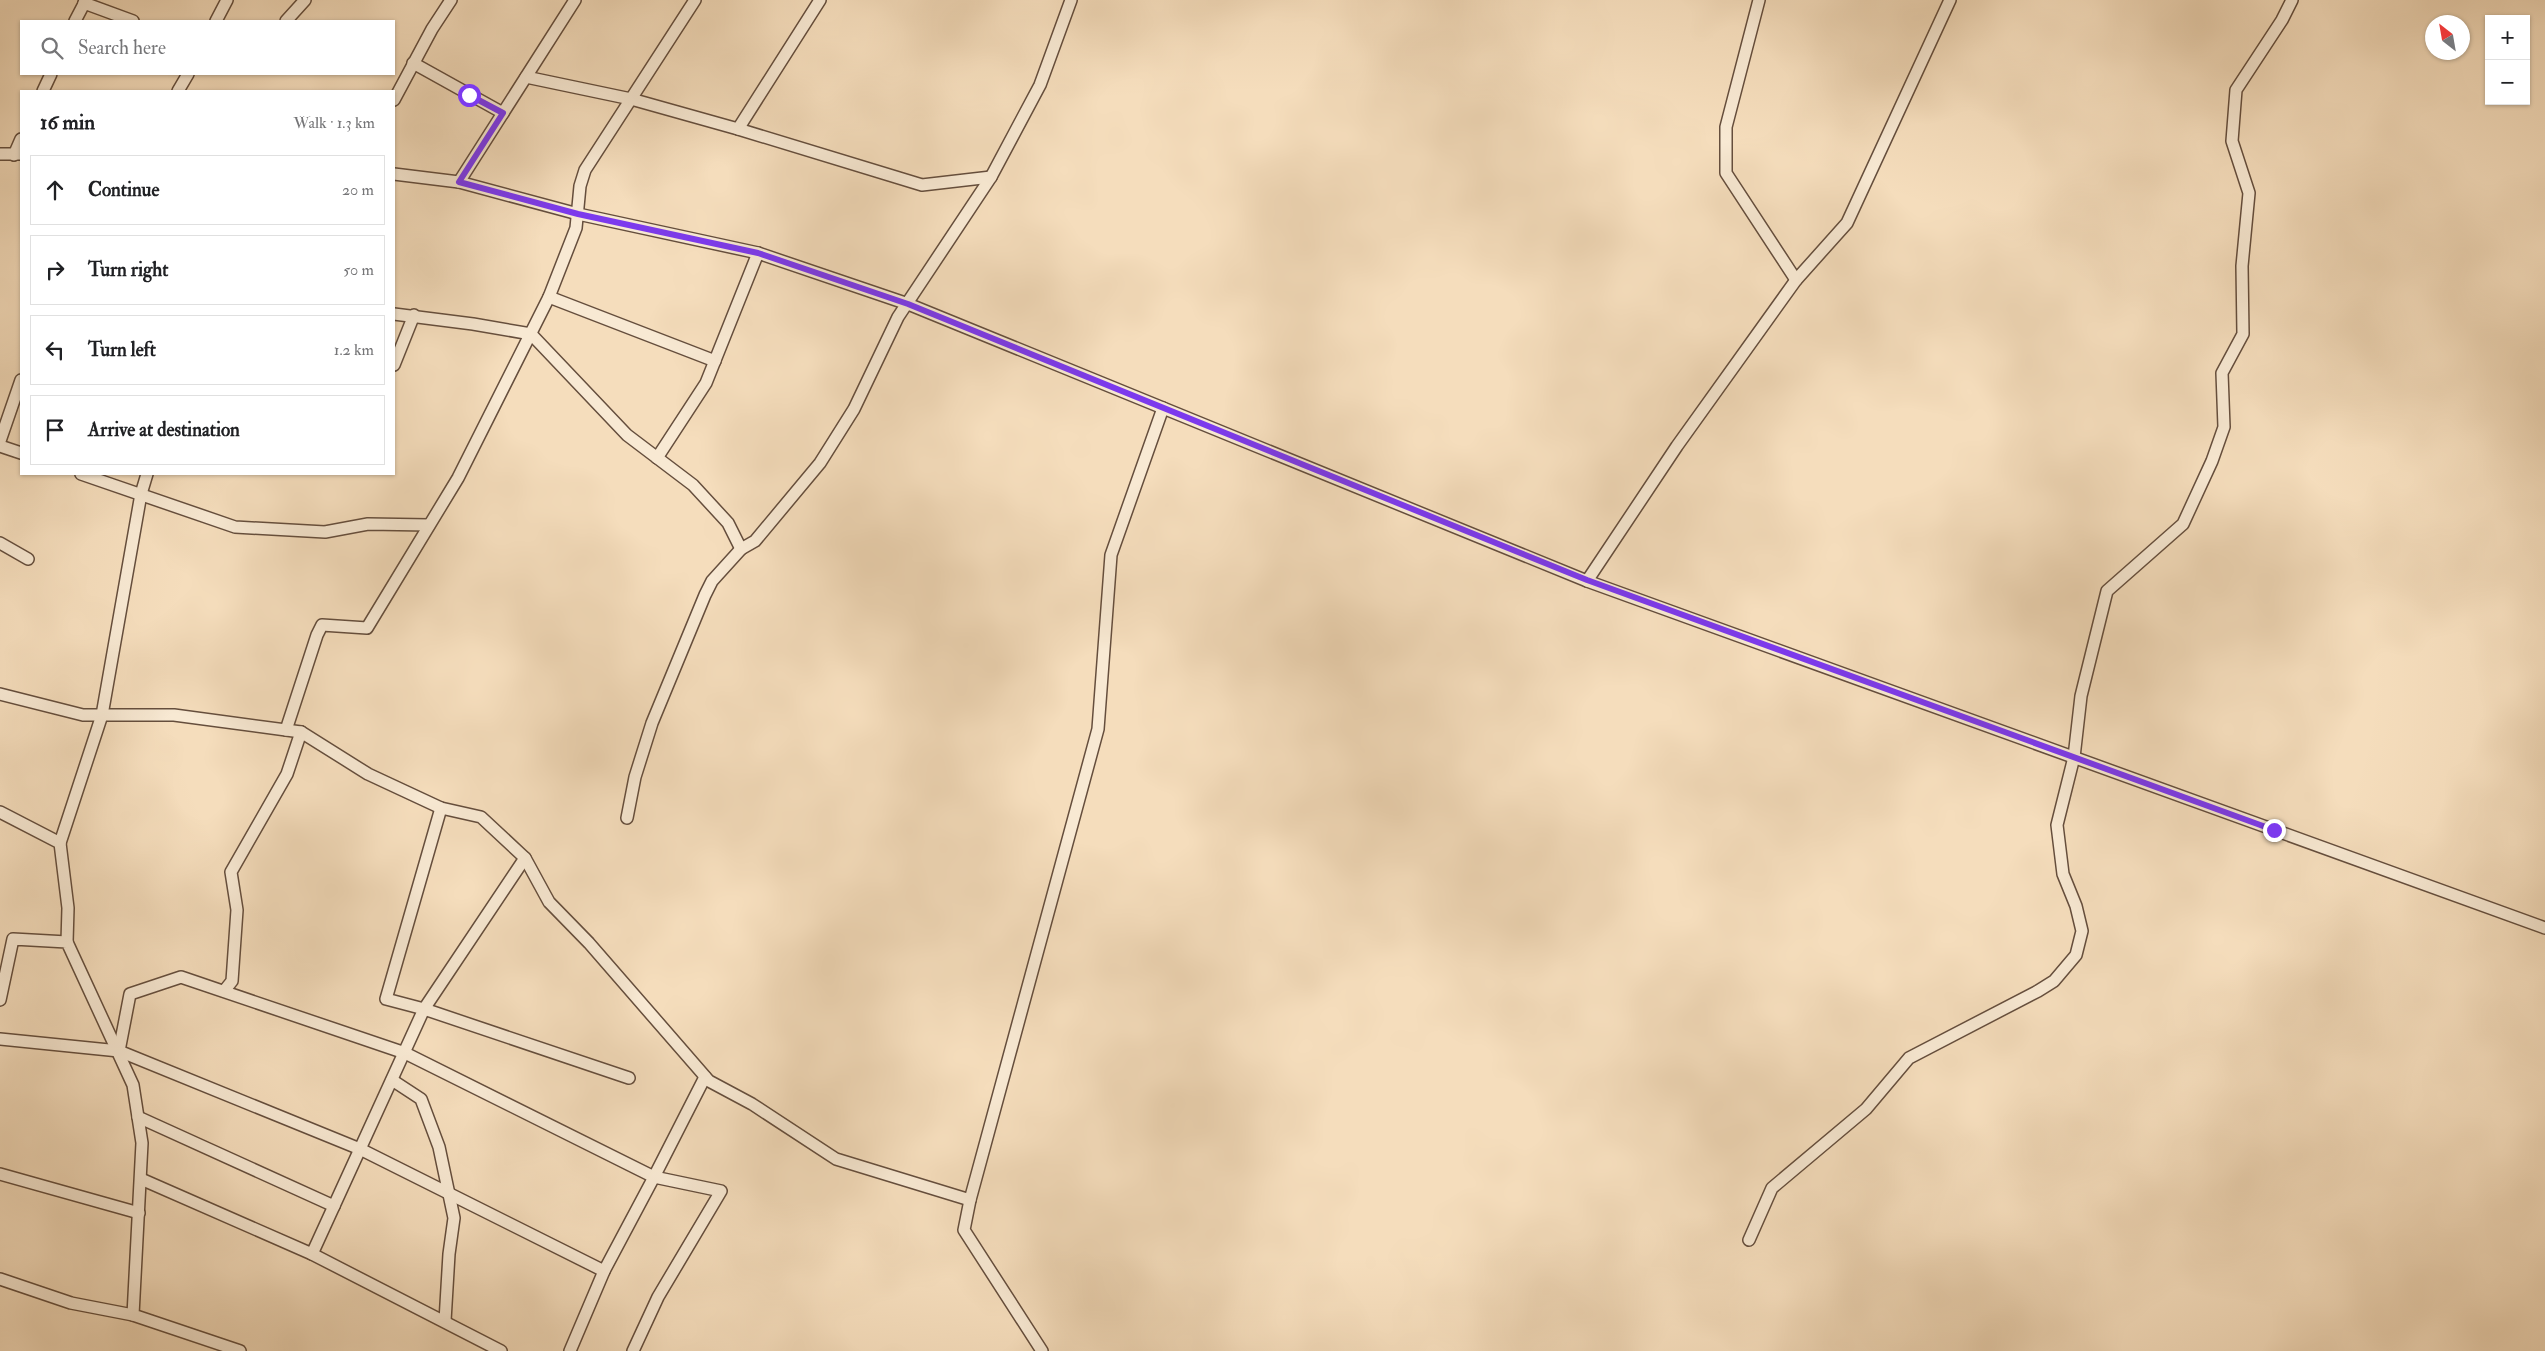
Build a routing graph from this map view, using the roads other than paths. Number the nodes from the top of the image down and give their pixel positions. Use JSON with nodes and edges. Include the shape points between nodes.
{"nodes":[{"id":1,"x":227,"y":0,"type":"edge"},
{"id":2,"x":305,"y":0,"type":"edge"},
{"id":3,"x":451,"y":0,"type":"edge"},
{"id":4,"x":576,"y":0,"type":"edge"},
{"id":5,"x":695,"y":0,"type":"edge"},
{"id":6,"x":820,"y":0,"type":"edge"},
{"id":7,"x":1071,"y":0,"type":"edge"},
{"id":8,"x":1759,"y":0,"type":"edge"},
{"id":9,"x":1950,"y":0,"type":"edge"},
{"id":10,"x":2292,"y":0,"type":"edge"},
{"id":11,"x":85,"y":2,"type":"edge"},
{"id":12,"x":76,"y":20,"type":"edge"},
{"id":13,"x":130,"y":20,"type":"edge"},
{"id":14,"x":217,"y":20,"type":"edge"},
{"id":15,"x":287,"y":20,"type":"edge"},
{"id":16,"x":414,"y":63,"type":"junction"},
{"id":17,"x":51,"y":75,"type":"edge"},
{"id":18,"x":187,"y":75,"type":"edge"},
{"id":19,"x":526,"y":77,"type":"junction"},
{"id":20,"x":43,"y":90,"type":"edge"},
{"id":21,"x":179,"y":90,"type":"edge"},
{"id":22,"x":395,"y":98,"type":"edge"},
{"id":23,"x":631,"y":99,"type":"junction"},
{"id":24,"x":503,"y":113,"type":"junction"},
{"id":25,"x":738,"y":129,"type":"junction"},
{"id":26,"x":0,"y":154,"type":"edge"},
{"id":27,"x":18,"y":154,"type":"edge"},
{"id":28,"x":395,"y":174,"type":"edge"},
{"id":29,"x":991,"y":177,"type":"junction"},
{"id":30,"x":459,"y":182,"type":"junction"},
{"id":31,"x":578,"y":214,"type":"junction"},
{"id":32,"x":758,"y":253,"type":"junction"},
{"id":33,"x":1796,"y":280,"type":"junction"},
{"id":34,"x":550,"y":297,"type":"junction"},
{"id":35,"x":908,"y":304,"type":"junction"},
{"id":36,"x":395,"y":314,"type":"edge"},
{"id":37,"x":414,"y":315,"type":"junction"},
{"id":38,"x":531,"y":334,"type":"junction"},
{"id":39,"x":715,"y":361,"type":"junction"},
{"id":40,"x":395,"y":362,"type":"edge"},
{"id":41,"x":20,"y":383,"type":"edge"},
{"id":42,"x":1163,"y":408,"type":"junction"},
{"id":43,"x":0,"y":441,"type":"edge"},
{"id":44,"x":0,"y":446,"type":"edge"},
{"id":45,"x":20,"y":453,"type":"edge"},
{"id":46,"x":657,"y":458,"type":"junction"},
{"id":47,"x":84,"y":475,"type":"edge"},
{"id":48,"x":147,"y":475,"type":"edge"},
{"id":49,"x":141,"y":494,"type":"junction"},
{"id":50,"x":430,"y":525,"type":"junction"},
{"id":51,"x":0,"y":542,"type":"edge"},
{"id":52,"x":741,"y":549,"type":"junction"},
{"id":53,"x":28,"y":559,"type":"dead end"},
{"id":54,"x":1587,"y":580,"type":"junction"},
{"id":55,"x":0,"y":694,"type":"edge"},
{"id":56,"x":102,"y":715,"type":"junction"},
{"id":57,"x":286,"y":730,"type":"junction"},
{"id":58,"x":301,"y":732,"type":"junction"},
{"id":59,"x":2074,"y":757,"type":"junction"},
{"id":60,"x":441,"y":808,"type":"junction"},
{"id":61,"x":0,"y":812,"type":"edge"},
{"id":62,"x":627,"y":818,"type":"dead end"},
{"id":63,"x":60,"y":843,"type":"junction"},
{"id":64,"x":525,"y":858,"type":"junction"},
{"id":65,"x":2545,"y":928,"type":"edge"},
{"id":66,"x":0,"y":938,"type":"edge"},
{"id":67,"x":12,"y":939,"type":"junction"},
{"id":68,"x":67,"y":942,"type":"junction"},
{"id":69,"x":224,"y":991,"type":"junction"},
{"id":70,"x":0,"y":1000,"type":"edge"},
{"id":71,"x":424,"y":1009,"type":"junction"},
{"id":72,"x":0,"y":1039,"type":"edge"},
{"id":73,"x":119,"y":1051,"type":"junction"},
{"id":74,"x":405,"y":1052,"type":"junction"},
{"id":75,"x":705,"y":1077,"type":"junction"},
{"id":76,"x":629,"y":1078,"type":"dead end"},
{"id":77,"x":392,"y":1080,"type":"junction"},
{"id":78,"x":138,"y":1117,"type":"junction"},
{"id":79,"x":360,"y":1149,"type":"junction"},
{"id":80,"x":0,"y":1174,"type":"edge"},
{"id":81,"x":654,"y":1177,"type":"junction"},
{"id":82,"x":141,"y":1179,"type":"junction"},
{"id":83,"x":447,"y":1192,"type":"junction"},
{"id":84,"x":970,"y":1200,"type":"junction"},
{"id":85,"x":334,"y":1206,"type":"junction"},
{"id":86,"x":139,"y":1213,"type":"junction"},
{"id":87,"x":1749,"y":1240,"type":"dead end"},
{"id":88,"x":312,"y":1254,"type":"junction"},
{"id":89,"x":604,"y":1271,"type":"junction"},
{"id":90,"x":0,"y":1279,"type":"edge"},
{"id":91,"x":133,"y":1315,"type":"junction"},
{"id":92,"x":445,"y":1321,"type":"junction"},
{"id":93,"x":240,"y":1351,"type":"edge"},
{"id":94,"x":501,"y":1351,"type":"edge"},
{"id":95,"x":570,"y":1351,"type":"edge"},
{"id":96,"x":633,"y":1351,"type":"edge"},
{"id":97,"x":1042,"y":1351,"type":"edge"}],
"edges":[{"from":1,"to":14,"type":"street"},
{"from":2,"to":15,"type":"street"},
{"from":3,"to":16,"type":"street"},
{"from":4,"to":19,"type":"street"},
{"from":5,"to":23,"type":"street"},
{"from":6,"to":25,"type":"street"},
{"from":7,"to":29,"type":"street","via":[[1040,85]]},
{"from":8,"to":33,"type":"street","via":[[1726,127],[1726,172]]},
{"from":9,"to":33,"type":"street","via":[[1846,224]]},
{"from":10,"to":59,"type":"street","via":[[2236,90],[2232,141],[2249,194],[2242,266],[2243,334],[2222,373],[2224,427],[2184,524],[2108,591],[2081,696]]},
{"from":11,"to":12,"type":"street"},
{"from":11,"to":13,"type":"street"},
{"from":16,"to":22,"type":"street"},
{"from":16,"to":24,"type":"street"},
{"from":17,"to":20,"type":"street"},
{"from":18,"to":21,"type":"street"},
{"from":19,"to":23,"type":"street"},
{"from":19,"to":24,"type":"street"},
{"from":23,"to":25,"type":"street"},
{"from":23,"to":31,"type":"street","via":[[585,170]]},
{"from":24,"to":30,"type":"street"},
{"from":25,"to":29,"type":"street","via":[[922,185]]},
{"from":26,"to":27,"type":"street"},
{"from":28,"to":30,"type":"street"},
{"from":29,"to":35,"type":"street"},
{"from":30,"to":31,"type":"street"},
{"from":31,"to":32,"type":"street"},
{"from":31,"to":34,"type":"street","via":[[576,228]]},
{"from":32,"to":35,"type":"street"},
{"from":32,"to":39,"type":"street"},
{"from":33,"to":54,"type":"street","via":[[1676,446]]},
{"from":34,"to":38,"type":"street"},
{"from":34,"to":39,"type":"street"},
{"from":35,"to":42,"type":"street"},
{"from":35,"to":52,"type":"street","via":[[854,409],[820,463],[755,540]]},
{"from":36,"to":37,"type":"street"},
{"from":37,"to":38,"type":"street"},
{"from":37,"to":40,"type":"street"},
{"from":38,"to":46,"type":"street","via":[[627,435]]},
{"from":38,"to":50,"type":"street","via":[[458,478]]},
{"from":39,"to":46,"type":"street","via":[[706,383]]},
{"from":41,"to":43,"type":"street"},
{"from":42,"to":54,"type":"street"},
{"from":42,"to":84,"type":"street","via":[[1111,555],[1098,729]]},
{"from":44,"to":45,"type":"street"},
{"from":46,"to":52,"type":"street","via":[[692,485],[728,522]]},
{"from":47,"to":49,"type":"street"},
{"from":48,"to":49,"type":"street"},
{"from":49,"to":50,"type":"street","via":[[235,527],[325,532],[368,524]]},
{"from":49,"to":56,"type":"street"},
{"from":50,"to":57,"type":"street","via":[[367,628],[322,625]]},
{"from":51,"to":53,"type":"street"},
{"from":52,"to":62,"type":"street","via":[[712,581],[705,595],[652,723],[635,777]]},
{"from":54,"to":59,"type":"street"},
{"from":55,"to":56,"type":"street","via":[[83,715]]},
{"from":56,"to":57,"type":"street","via":[[174,715]]},
{"from":56,"to":63,"type":"street"},
{"from":57,"to":58,"type":"street"},
{"from":58,"to":60,"type":"street","via":[[368,774]]},
{"from":58,"to":69,"type":"street","via":[[288,774],[231,872],[237,910],[232,981]]},
{"from":59,"to":65,"type":"street"},
{"from":59,"to":87,"type":"street","via":[[2057,825],[2063,874],[2082,931],[2076,955],[2054,981],[2038,991],[1909,1058],[1866,1109],[1772,1188]]},
{"from":60,"to":64,"type":"street","via":[[481,817]]},
{"from":60,"to":71,"type":"street","via":[[386,999]]},
{"from":61,"to":63,"type":"street"},
{"from":63,"to":68,"type":"street","via":[[68,908]]},
{"from":64,"to":71,"type":"street"},
{"from":64,"to":75,"type":"street","via":[[549,902],[590,943]]},
{"from":66,"to":67,"type":"street"},
{"from":67,"to":68,"type":"street"},
{"from":67,"to":70,"type":"street"},
{"from":68,"to":73,"type":"street"},
{"from":69,"to":73,"type":"street","via":[[181,977],[130,994]]},
{"from":69,"to":74,"type":"street"},
{"from":71,"to":74,"type":"street"},
{"from":71,"to":76,"type":"street"},
{"from":72,"to":73,"type":"street"},
{"from":73,"to":78,"type":"street","via":[[133,1085]]},
{"from":73,"to":79,"type":"street"},
{"from":74,"to":77,"type":"street"},
{"from":74,"to":81,"type":"street"},
{"from":75,"to":81,"type":"street"},
{"from":75,"to":84,"type":"street","via":[[836,1160]]},
{"from":77,"to":79,"type":"street"},
{"from":77,"to":83,"type":"street","via":[[421,1099],[439,1147]]},
{"from":78,"to":82,"type":"street","via":[[142,1143]]},
{"from":78,"to":85,"type":"street"},
{"from":79,"to":83,"type":"street"},
{"from":79,"to":85,"type":"street"},
{"from":80,"to":86,"type":"street"},
{"from":81,"to":89,"type":"street"},
{"from":81,"to":96,"type":"street","via":[[721,1191],[658,1297]]},
{"from":82,"to":86,"type":"street"},
{"from":82,"to":88,"type":"street"},
{"from":83,"to":89,"type":"street"},
{"from":83,"to":92,"type":"street","via":[[454,1218]]},
{"from":84,"to":97,"type":"street","via":[[964,1230]]},
{"from":85,"to":88,"type":"street"},
{"from":86,"to":91,"type":"street"},
{"from":88,"to":92,"type":"street"},
{"from":89,"to":95,"type":"street"},
{"from":90,"to":91,"type":"street","via":[[71,1302]]},
{"from":91,"to":93,"type":"street"},
{"from":92,"to":94,"type":"street"}]}
